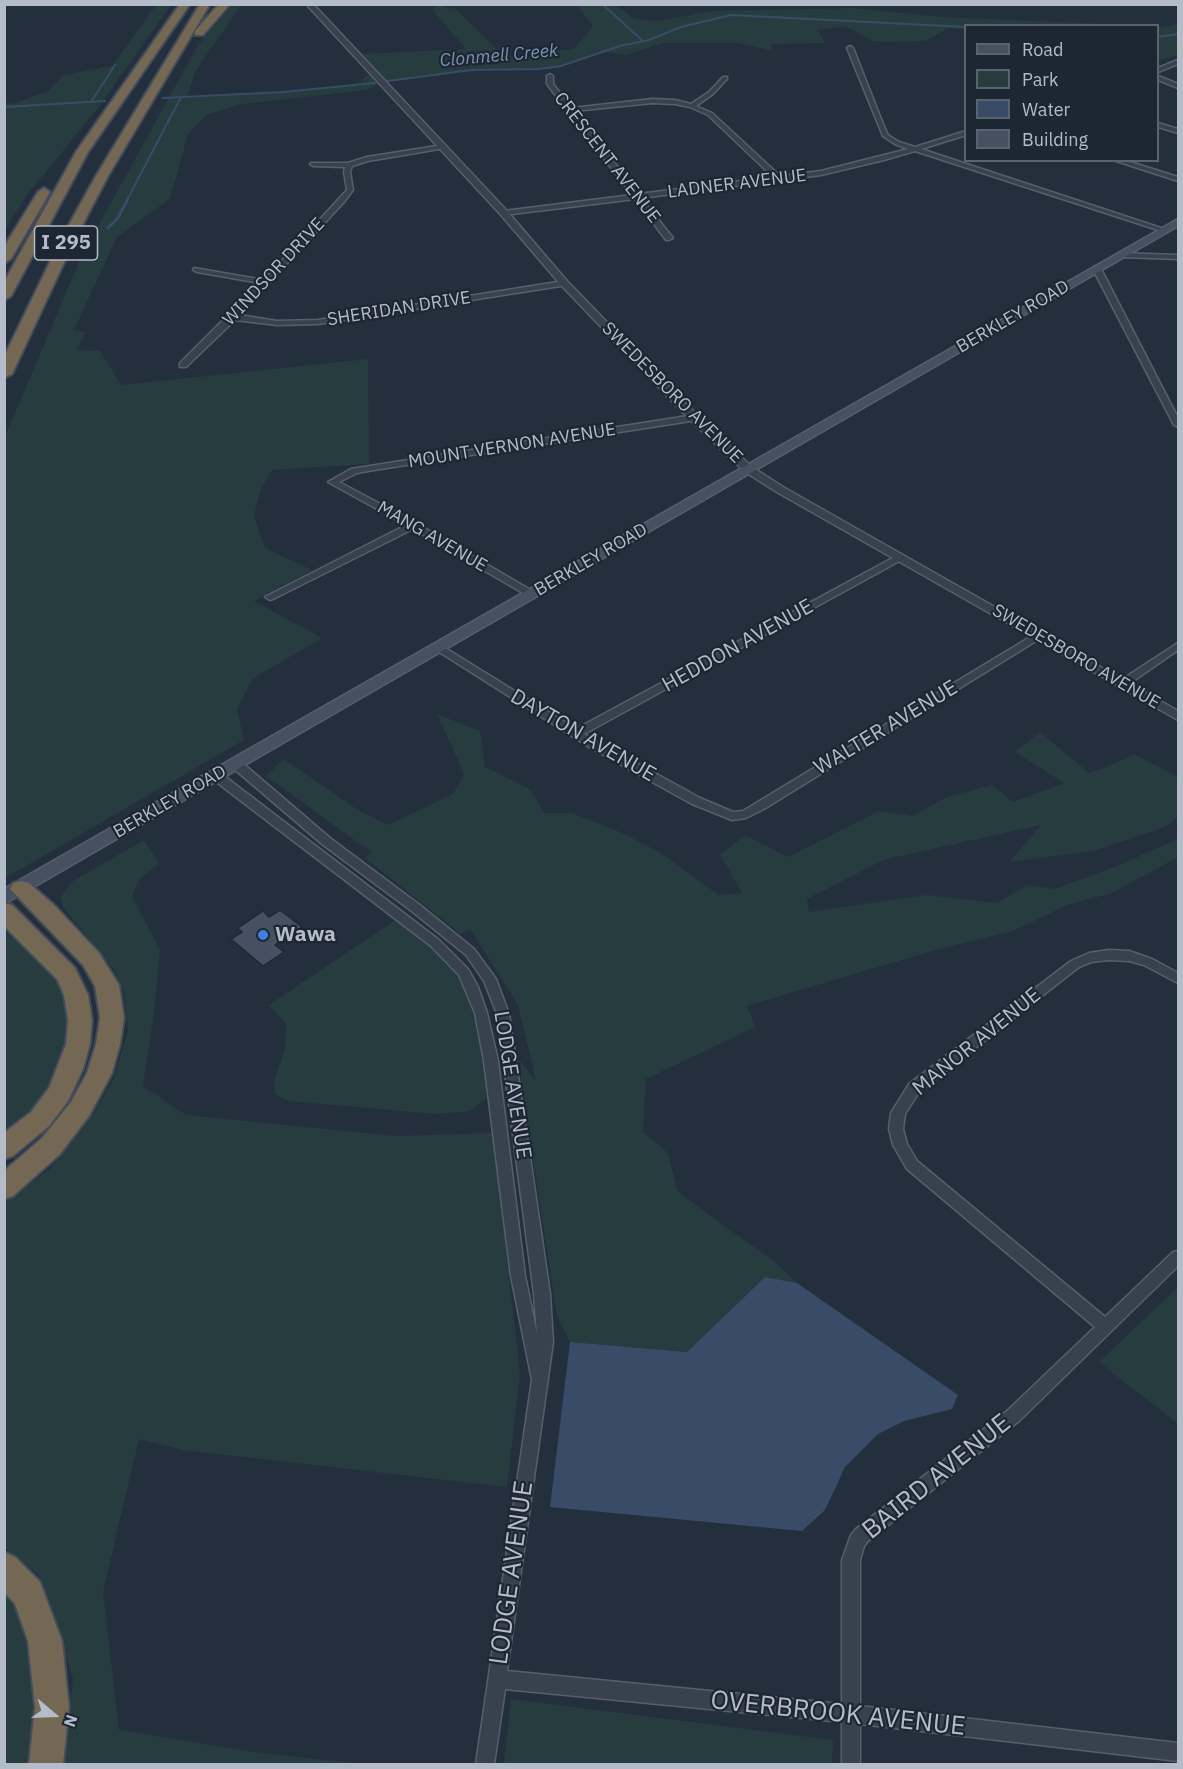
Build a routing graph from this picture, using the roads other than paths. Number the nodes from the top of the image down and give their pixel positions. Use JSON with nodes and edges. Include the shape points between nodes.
{"nodes":[{"id":1,"x":185,"y":4,"type":"edge"},
{"id":2,"x":205,"y":4,"type":"edge"},
{"id":3,"x":225,"y":4,"type":"edge"},
{"id":4,"x":309,"y":4,"type":"edge"},
{"id":5,"x":850,"y":48,"type":"dead end"},
{"id":6,"x":1179,"y":62,"type":"edge"},
{"id":7,"x":1159,"y":70,"type":"edge"},
{"id":8,"x":164,"y":75,"type":"junction"},
{"id":9,"x":550,"y":76,"type":"dead end"},
{"id":10,"x":725,"y":78,"type":"dead end"},
{"id":11,"x":1159,"y":78,"type":"edge"},
{"id":12,"x":1179,"y":86,"type":"edge"},
{"id":13,"x":692,"y":106,"type":"junction"},
{"id":14,"x":569,"y":110,"type":"junction"},
{"id":15,"x":106,"y":117,"type":"junction"},
{"id":16,"x":1159,"y":125,"type":"edge"},
{"id":17,"x":1179,"y":131,"type":"edge"},
{"id":18,"x":964,"y":134,"type":"edge"},
{"id":19,"x":442,"y":147,"type":"junction"},
{"id":20,"x":913,"y":149,"type":"junction"},
{"id":21,"x":1123,"y":162,"type":"edge"},
{"id":22,"x":313,"y":164,"type":"dead end"},
{"id":23,"x":348,"y":168,"type":"junction"},
{"id":24,"x":779,"y":179,"type":"junction"},
{"id":25,"x":1179,"y":179,"type":"edge"},
{"id":26,"x":638,"y":197,"type":"junction"},
{"id":27,"x":504,"y":213,"type":"junction"},
{"id":28,"x":1179,"y":222,"type":"edge"},
{"id":29,"x":1163,"y":230,"type":"junction"},
{"id":30,"x":18,"y":236,"type":"junction"},
{"id":31,"x":669,"y":238,"type":"dead end"},
{"id":32,"x":4,"y":247,"type":"edge"},
{"id":33,"x":1122,"y":255,"type":"junction"},
{"id":34,"x":1179,"y":257,"type":"edge"},
{"id":35,"x":4,"y":259,"type":"edge"},
{"id":36,"x":1097,"y":269,"type":"junction"},
{"id":37,"x":197,"y":270,"type":"dead end"},
{"id":38,"x":265,"y":282,"type":"junction"},
{"id":39,"x":564,"y":283,"type":"junction"},
{"id":40,"x":4,"y":296,"type":"edge"},
{"id":41,"x":233,"y":317,"type":"junction"},
{"id":42,"x":183,"y":365,"type":"dead end"},
{"id":43,"x":4,"y":374,"type":"edge"},
{"id":44,"x":694,"y":418,"type":"junction"},
{"id":45,"x":1179,"y":425,"type":"edge"},
{"id":46,"x":748,"y":469,"type":"junction"},
{"id":47,"x":332,"y":482,"type":"joint"},
{"id":48,"x":413,"y":525,"type":"junction"},
{"id":49,"x":900,"y":557,"type":"junction"},
{"id":50,"x":531,"y":594,"type":"junction"},
{"id":51,"x":270,"y":597,"type":"dead end"},
{"id":52,"x":1039,"y":636,"type":"junction"},
{"id":53,"x":1179,"y":646,"type":"edge"},
{"id":54,"x":438,"y":648,"type":"junction"},
{"id":55,"x":1122,"y":684,"type":"junction"},
{"id":56,"x":1179,"y":716,"type":"edge"},
{"id":57,"x":576,"y":734,"type":"junction"},
{"id":58,"x":236,"y":764,"type":"junction"},
{"id":59,"x":215,"y":775,"type":"junction"},
{"id":60,"x":732,"y":816,"type":"joint"},
{"id":61,"x":13,"y":894,"type":"edge"},
{"id":62,"x":4,"y":911,"type":"edge"},
{"id":63,"x":1179,"y":978,"type":"edge"},
{"id":64,"x":4,"y":1148,"type":"edge"},
{"id":65,"x":4,"y":1188,"type":"edge"},
{"id":66,"x":1179,"y":1257,"type":"edge"},
{"id":67,"x":1106,"y":1327,"type":"junction"},
{"id":68,"x":539,"y":1382,"type":"junction"},
{"id":69,"x":4,"y":1568,"type":"edge"},
{"id":70,"x":497,"y":1679,"type":"junction"},
{"id":71,"x":851,"y":1714,"type":"junction"},
{"id":72,"x":1179,"y":1752,"type":"edge"},
{"id":73,"x":46,"y":1764,"type":"edge"},
{"id":74,"x":485,"y":1764,"type":"edge"},
{"id":75,"x":851,"y":1764,"type":"edge"}],
"edges":[{"from":1,"to":15,"type":"highway","number":"I 295"},
{"from":2,"to":8,"type":"highway","number":"I 295"},
{"from":3,"to":8,"type":"highway"},
{"from":4,"to":19,"type":"street","name":"SWEDESBORO AVENUE"},
{"from":5,"to":20,"type":"street","via":[[886,136]]},
{"from":6,"to":7,"type":"street"},
{"from":8,"to":43,"type":"highway","number":"I 295","via":[[68,239]]},
{"from":9,"to":14,"type":"street","name":"CRESCENT AVENUE","via":[[550,84]]},
{"from":10,"to":13,"type":"street"},
{"from":11,"to":12,"type":"street"},
{"from":13,"to":14,"type":"street","via":[[644,101]]},
{"from":13,"to":24,"type":"street","via":[[710,114]]},
{"from":14,"to":26,"type":"street","name":"CRESCENT AVENUE"},
{"from":15,"to":30,"type":"highway","via":[[67,156]]},
{"from":15,"to":40,"type":"highway","number":"I 295","via":[[82,153]]},
{"from":16,"to":17,"type":"street"},
{"from":18,"to":20,"type":"street","name":"LADNER AVENUE"},
{"from":19,"to":23,"type":"street","via":[[367,159]]},
{"from":19,"to":27,"type":"street","name":"SWEDESBORO AVENUE"},
{"from":20,"to":24,"type":"street","name":"LADNER AVENUE","via":[[851,167]]},
{"from":20,"to":29,"type":"street"},
{"from":21,"to":25,"type":"street"},
{"from":22,"to":23,"type":"street"},
{"from":23,"to":38,"type":"street","name":"WINDSOR DRIVE","via":[[350,190],[342,201]]},
{"from":24,"to":26,"type":"street","name":"LADNER AVENUE"},
{"from":26,"to":27,"type":"street","name":"LADNER AVENUE"},
{"from":26,"to":31,"type":"street","name":"CRESCENT AVENUE"},
{"from":27,"to":39,"type":"street","name":"SWEDESBORO AVENUE"},
{"from":28,"to":29,"type":"main road","name":"BERKLEY ROAD"},
{"from":29,"to":33,"type":"main road","name":"BERKLEY ROAD"},
{"from":30,"to":32,"type":"highway"},
{"from":30,"to":35,"type":"highway"},
{"from":33,"to":34,"type":"street"},
{"from":33,"to":36,"type":"main road","name":"BERKLEY ROAD"},
{"from":36,"to":45,"type":"street"},
{"from":36,"to":46,"type":"main road","name":"BERKLEY ROAD"},
{"from":37,"to":38,"type":"street"},
{"from":38,"to":41,"type":"street","name":"WINDSOR DRIVE"},
{"from":39,"to":41,"type":"street","name":"SHERIDAN DRIVE","via":[[318,322],[277,323]]},
{"from":39,"to":44,"type":"street","name":"SWEDESBORO AVENUE"},
{"from":41,"to":42,"type":"street","name":"WINDSOR DRIVE"},
{"from":44,"to":46,"type":"street","name":"SWEDESBORO AVENUE"},
{"from":44,"to":47,"type":"street","name":"MOUNT VERNON AVENUE","via":[[374,467]]},
{"from":46,"to":49,"type":"street","name":"SWEDESBORO AVENUE"},
{"from":46,"to":50,"type":"main road","name":"BERKLEY ROAD"},
{"from":47,"to":48,"type":"street","name":"MANG AVENUE"},
{"from":48,"to":50,"type":"street","name":"MANG AVENUE"},
{"from":48,"to":51,"type":"street"},
{"from":49,"to":52,"type":"street","name":"SWEDESBORO AVENUE"},
{"from":49,"to":57,"type":"street","name":"HEDDON AVENUE"},
{"from":50,"to":54,"type":"main road","name":"BERKLEY ROAD"},
{"from":52,"to":55,"type":"street","name":"SWEDESBORO AVENUE"},
{"from":52,"to":60,"type":"street","name":"WALTER AVENUE","via":[[760,806]]},
{"from":53,"to":55,"type":"street"},
{"from":54,"to":57,"type":"street","name":"DAYTON AVENUE"},
{"from":54,"to":58,"type":"main road","name":"BERKLEY ROAD"},
{"from":55,"to":56,"type":"street","name":"SWEDESBORO AVENUE"},
{"from":57,"to":60,"type":"street","name":"DAYTON AVENUE","via":[[696,801]]},
{"from":58,"to":59,"type":"main road","name":"BERKLEY ROAD"},
{"from":58,"to":68,"type":"street","name":"LODGE AVENUE","via":[[326,841],[455,938],[490,979],[503,1014],[542,1294],[545,1342]]},
{"from":59,"to":61,"type":"main road","name":"BERKLEY ROAD"},
{"from":59,"to":68,"type":"street","name":"LODGE AVENUE","via":[[381,899],[464,972],[481,1013],[491,1061],[518,1276]]},
{"from":61,"to":65,"type":"highway","via":[[46,911],[91,959],[107,985],[112,1018],[99,1073],[80,1109],[51,1146]]},
{"from":62,"to":64,"type":"highway","via":[[67,974],[80,1020],[78,1044],[59,1094],[40,1119]]},
{"from":63,"to":67,"type":"street","name":"MANOR AVENUE","via":[[1129,957],[1109,955],[1082,961],[914,1088],[898,1113],[898,1137],[912,1165]]},
{"from":66,"to":67,"type":"street","name":"BAIRD AVENUE"},
{"from":67,"to":71,"type":"street","name":"BAIRD AVENUE","via":[[1004,1423],[862,1535],[851,1560]]},
{"from":68,"to":70,"type":"street","name":"LODGE AVENUE"},
{"from":69,"to":73,"type":"highway","via":[[28,1594],[45,1641],[51,1707]]},
{"from":70,"to":71,"type":"street","name":"OVERBROOK AVENUE"},
{"from":70,"to":74,"type":"street","name":"LODGE AVENUE"},
{"from":71,"to":72,"type":"street","name":"OVERBROOK AVENUE"},
{"from":71,"to":75,"type":"street","name":"BAIRD AVENUE"}]}
